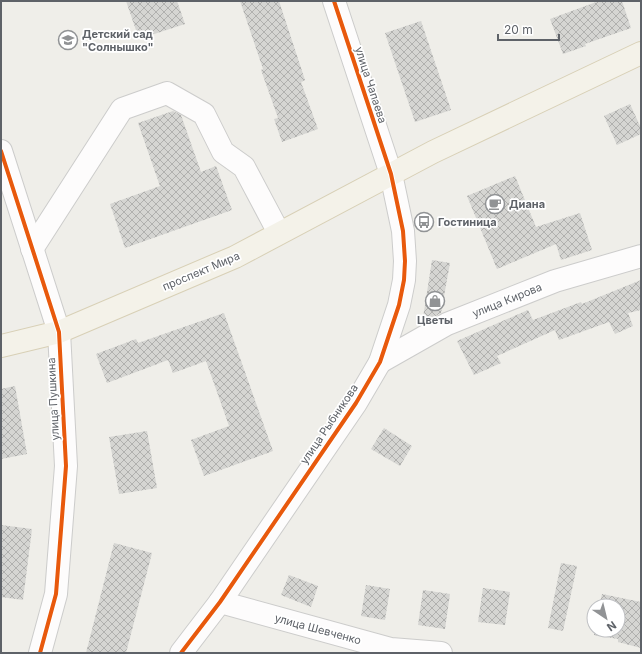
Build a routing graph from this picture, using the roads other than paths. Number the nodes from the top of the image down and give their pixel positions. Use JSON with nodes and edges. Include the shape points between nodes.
{"nodes":[{"id":1,"x":334,"y":1,"type":"edge"},
{"id":2,"x":641,"y":53,"type":"edge"},
{"id":3,"x":1,"y":151,"type":"edge"},
{"id":4,"x":391,"y":174,"type":"junction"},
{"id":5,"x":280,"y":234,"type":"junction"},
{"id":6,"x":32,"y":249,"type":"junction"},
{"id":7,"x":641,"y":256,"type":"edge"},
{"id":8,"x":59,"y":332,"type":"junction"},
{"id":9,"x":1,"y":346,"type":"edge"},
{"id":10,"x":380,"y":362,"type":"junction"},
{"id":11,"x":220,"y":602,"type":"junction"},
{"id":12,"x":40,"y":653,"type":"edge"},
{"id":13,"x":181,"y":653,"type":"edge"},
{"id":14,"x":441,"y":653,"type":"edge"}],
"edges":[{"from":1,"to":4,"type":"street","name":"улица Чапаева"},
{"from":2,"to":4,"type":"main road","name":"проспект Мира"},
{"from":3,"to":6,"type":"street","name":"улица Пушкина"},
{"from":4,"to":5,"type":"main road","name":"проспект Мира"},
{"from":4,"to":10,"type":"street","name":"улица Рыбникова","via":[[403,231],[404,280],[399,305]]},
{"from":5,"to":6,"type":"street","via":[[244,167],[223,152],[204,114],[167,93],[122,109]]},
{"from":5,"to":8,"type":"main road","name":"проспект Мира","via":[[235,257]]},
{"from":6,"to":8,"type":"street","name":"улица Пушкина"},
{"from":7,"to":10,"type":"street","name":"улица Кирова","via":[[555,281],[447,324]]},
{"from":8,"to":9,"type":"main road","name":"проспект Мира"},
{"from":8,"to":12,"type":"street","name":"улица Пушкина","via":[[66,466],[56,594]]},
{"from":10,"to":11,"type":"street","name":"улица Рыбникова","via":[[356,403]]},
{"from":11,"to":13,"type":"street","name":"улица Рыбникова"},
{"from":11,"to":14,"type":"street","name":"улица Шевченко","via":[[391,649]]}]}
